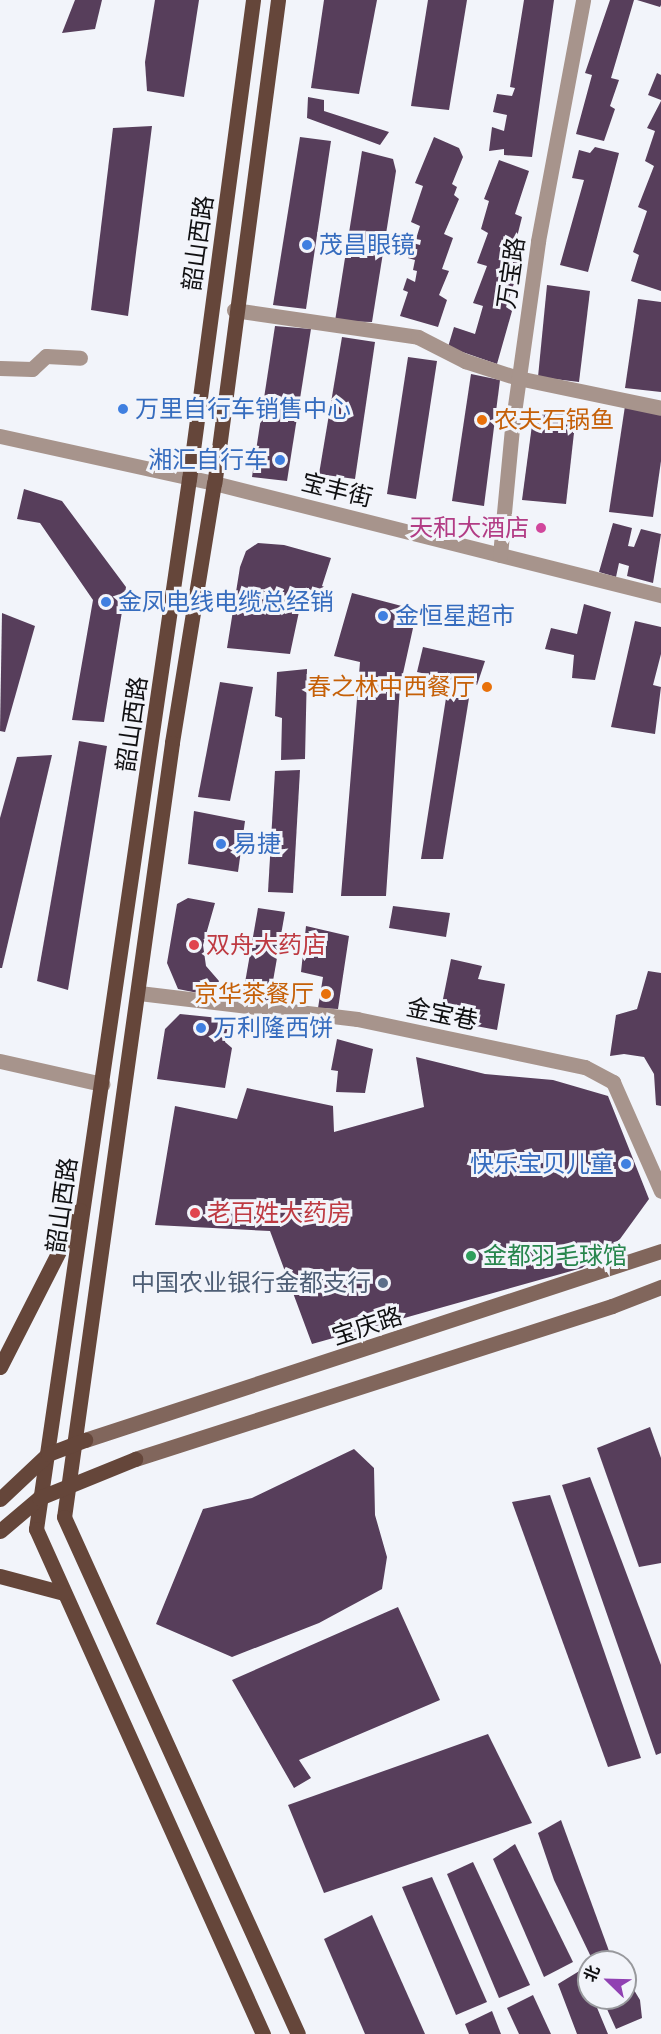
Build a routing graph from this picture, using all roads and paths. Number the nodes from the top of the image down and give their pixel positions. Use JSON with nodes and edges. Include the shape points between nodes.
{"nodes":[{"id":1,"x":253,"y":0,"type":"edge"},
{"id":2,"x":278,"y":0,"type":"edge"},
{"id":3,"x":583,"y":0,"type":"edge"},
{"id":4,"x":234,"y":310,"type":"junction"},
{"id":5,"x":80,"y":358,"type":"dead end"},
{"id":6,"x":0,"y":368,"type":"edge"},
{"id":7,"x":519,"y":378,"type":"junction"},
{"id":8,"x":661,"y":408,"type":"edge"},
{"id":9,"x":0,"y":436,"type":"edge"},
{"id":10,"x":189,"y":479,"type":"junction"},
{"id":11,"x":214,"y":483,"type":"junction"},
{"id":12,"x":500,"y":555,"type":"junction"},
{"id":13,"x":661,"y":595,"type":"edge"},
{"id":14,"x":139,"y":993,"type":"junction"},
{"id":15,"x":0,"y":1061,"type":"edge"},
{"id":16,"x":102,"y":1084,"type":"junction"},
{"id":17,"x":661,"y":1191,"type":"edge"},
{"id":18,"x":85,"y":1199,"type":"junction"},
{"id":19,"x":661,"y":1251,"type":"edge"},
{"id":20,"x":661,"y":1287,"type":"edge"},
{"id":21,"x":0,"y":1366,"type":"edge"},
{"id":22,"x":79,"y":1442,"type":"junction"},
{"id":23,"x":48,"y":1454,"type":"junction"},
{"id":24,"x":135,"y":1459,"type":"joint"},
{"id":25,"x":68,"y":1485,"type":"junction"},
{"id":26,"x":39,"y":1498,"type":"junction"},
{"id":27,"x":0,"y":1499,"type":"edge"},
{"id":28,"x":6,"y":1526,"type":"edge"},
{"id":29,"x":0,"y":1576,"type":"edge"},
{"id":30,"x":64,"y":1593,"type":"junction"},
{"id":31,"x":263,"y":2034,"type":"edge"},
{"id":32,"x":298,"y":2034,"type":"edge"}],
"edges":[{"from":1,"to":10,"type":"main road","name":"韶山西路"},
{"from":2,"to":4,"type":"main road","name":"韶山西路"},
{"from":3,"to":7,"type":"street","name":"万宝路","via":[[538,241]]},
{"from":4,"to":7,"type":"street","via":[[418,337],[465,361]]},
{"from":4,"to":11,"type":"main road","name":"韶山西路"},
{"from":5,"to":6,"type":"street","via":[[46,356],[32,369],[16,372]]},
{"from":7,"to":8,"type":"street"},
{"from":7,"to":12,"type":"street","name":"万宝路"},
{"from":9,"to":10,"type":"street","name":"宝丰街"},
{"from":10,"to":11,"type":"street","name":"宝丰街"},
{"from":10,"to":16,"type":"main road","name":"韶山西路"},
{"from":11,"to":12,"type":"street","name":"宝丰街"},
{"from":11,"to":14,"type":"main road","name":"韶山西路","via":[[172,743]]},
{"from":12,"to":13,"type":"street","name":"宝丰街"},
{"from":14,"to":17,"type":"street","name":"金宝巷","via":[[357,1019],[585,1067],[613,1082]]},
{"from":14,"to":22,"type":"main road","name":"韶山西路"},
{"from":15,"to":16,"type":"street"},
{"from":16,"to":18,"type":"main road","name":"韶山西路"},
{"from":18,"to":21,"type":"main road"},
{"from":18,"to":23,"type":"main road","name":"韶山西路"},
{"from":19,"to":22,"type":"street","name":"宝庆路"},
{"from":20,"to":24,"type":"street"},
{"from":22,"to":23,"type":"main road"},
{"from":22,"to":25,"type":"main road","name":"韶山西路"},
{"from":23,"to":26,"type":"main road","name":"韶山西路"},
{"from":23,"to":27,"type":"main road"},
{"from":24,"to":25,"type":"main road"},
{"from":25,"to":26,"type":"main road"},
{"from":25,"to":32,"type":"main road","name":"韶山西路","via":[[63,1517]]},
{"from":26,"to":28,"type":"main road"},
{"from":26,"to":30,"type":"main road","name":"韶山西路","via":[[36,1528]]},
{"from":29,"to":30,"type":"main road"},
{"from":30,"to":31,"type":"main road","name":"韶山西路"}]}
